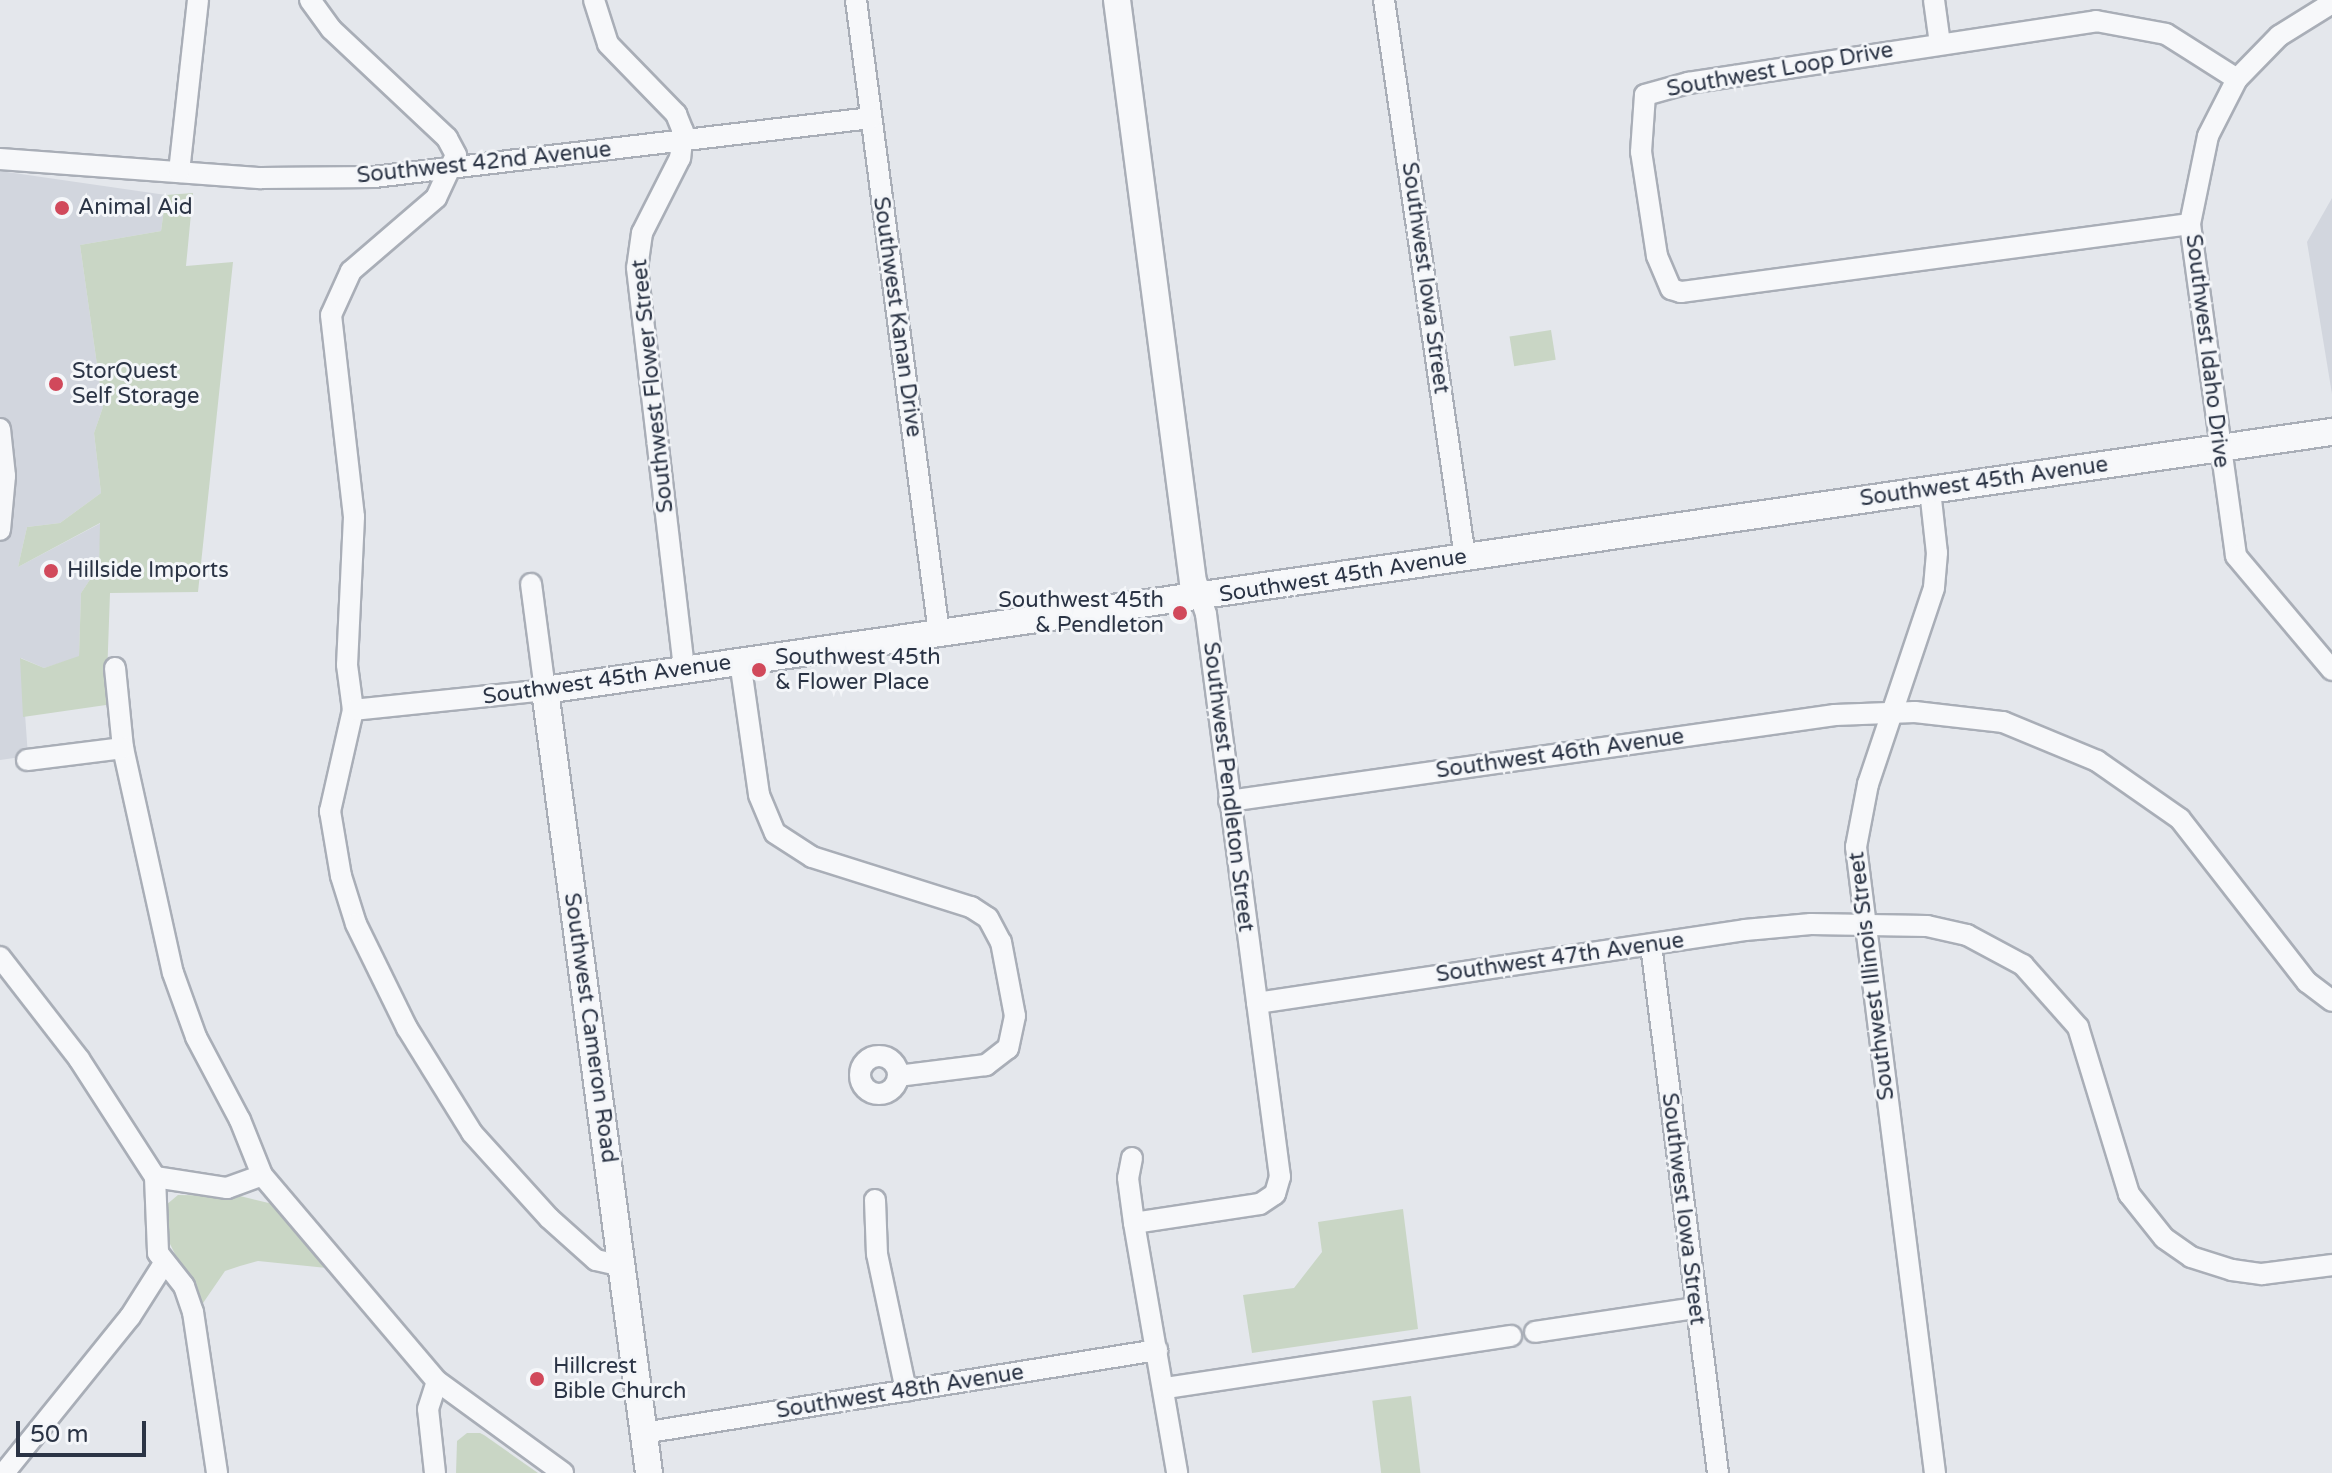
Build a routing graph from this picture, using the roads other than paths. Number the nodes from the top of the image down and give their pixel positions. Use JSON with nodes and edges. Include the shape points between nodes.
{"nodes":[{"id":1,"x":198,"y":0,"type":"edge"},
{"id":2,"x":310,"y":0,"type":"edge"},
{"id":3,"x":594,"y":0,"type":"edge"},
{"id":4,"x":856,"y":0,"type":"edge"},
{"id":5,"x":1117,"y":0,"type":"edge"},
{"id":6,"x":1384,"y":0,"type":"edge"},
{"id":7,"x":1934,"y":0,"type":"edge"},
{"id":8,"x":2332,"y":1,"type":"edge"},
{"id":9,"x":1940,"y":44,"type":"junction"},
{"id":10,"x":2237,"y":79,"type":"junction"},
{"id":11,"x":871,"y":118,"type":"junction"},
{"id":12,"x":683,"y":141,"type":"junction"},
{"id":13,"x":0,"y":159,"type":"edge"},
{"id":14,"x":453,"y":171,"type":"junction"},
{"id":15,"x":179,"y":172,"type":"junction"},
{"id":16,"x":2190,"y":224,"type":"junction"},
{"id":17,"x":0,"y":429,"type":"edge"},
{"id":18,"x":2332,"y":432,"type":"edge"},
{"id":19,"x":2220,"y":448,"type":"junction"},
{"id":20,"x":1930,"y":490,"type":"junction"},
{"id":21,"x":0,"y":530,"type":"edge"},
{"id":22,"x":1465,"y":557,"type":"junction"},
{"id":23,"x":531,"y":584,"type":"dead end"},
{"id":24,"x":1200,"y":597,"type":"junction"},
{"id":25,"x":939,"y":633,"type":"junction"},
{"id":26,"x":740,"y":661,"type":"junction"},
{"id":27,"x":115,"y":668,"type":"dead end"},
{"id":28,"x":684,"y":669,"type":"junction"},
{"id":29,"x":2332,"y":670,"type":"edge"},
{"id":30,"x":545,"y":690,"type":"junction"},
{"id":31,"x":353,"y":710,"type":"junction"},
{"id":32,"x":1892,"y":712,"type":"junction"},
{"id":33,"x":123,"y":748,"type":"junction"},
{"id":34,"x":27,"y":760,"type":"dead end"},
{"id":35,"x":1229,"y":801,"type":"junction"},
{"id":36,"x":1864,"y":925,"type":"junction"},
{"id":37,"x":1651,"y":945,"type":"junction"},
{"id":38,"x":0,"y":957,"type":"edge"},
{"id":39,"x":2332,"y":1001,"type":"edge"},
{"id":40,"x":1257,"y":1003,"type":"junction"},
{"id":41,"x":898,"y":1076,"type":"dead end"},
{"id":42,"x":1132,"y":1158,"type":"dead end"},
{"id":43,"x":262,"y":1175,"type":"junction"},
{"id":44,"x":155,"y":1177,"type":"junction"},
{"id":45,"x":875,"y":1200,"type":"dead end"},
{"id":46,"x":1134,"y":1223,"type":"junction"},
{"id":47,"x":163,"y":1265,"type":"junction"},
{"id":48,"x":2332,"y":1265,"type":"edge"},
{"id":49,"x":623,"y":1266,"type":"junction"},
{"id":50,"x":1696,"y":1308,"type":"junction"},
{"id":51,"x":1535,"y":1332,"type":"dead end"},
{"id":52,"x":1511,"y":1336,"type":"dead end"},
{"id":53,"x":1157,"y":1350,"type":"junction"},
{"id":54,"x":437,"y":1381,"type":"junction"},
{"id":55,"x":1166,"y":1388,"type":"junction"},
{"id":56,"x":906,"y":1391,"type":"junction"},
{"id":57,"x":643,"y":1433,"type":"junction"},
{"id":58,"x":4,"y":1473,"type":"edge"},
{"id":59,"x":217,"y":1473,"type":"edge"},
{"id":60,"x":435,"y":1473,"type":"edge"},
{"id":61,"x":563,"y":1473,"type":"edge"},
{"id":62,"x":649,"y":1473,"type":"edge"},
{"id":63,"x":1177,"y":1473,"type":"edge"},
{"id":64,"x":1718,"y":1473,"type":"edge"},
{"id":65,"x":1935,"y":1473,"type":"edge"}],
"edges":[{"from":1,"to":15,"type":"street"},
{"from":2,"to":14,"type":"street","via":[[331,29],[447,138],[456,155]]},
{"from":3,"to":12,"type":"street","via":[[603,37],[676,114]]},
{"from":4,"to":11,"type":"street","name":"Southwest Kanan Drive"},
{"from":5,"to":24,"type":"street","name":"Southwest Pendleton Street","via":[[1193,582]]},
{"from":6,"to":22,"type":"street","name":"Southwest Iowa Street"},
{"from":7,"to":9,"type":"street"},
{"from":8,"to":10,"type":"street","name":"Southwest Idaho Drive","via":[[2279,36]]},
{"from":9,"to":10,"type":"street","name":"Southwest Loop Drive","via":[[2119,22],[2180,40]]},
{"from":9,"to":16,"type":"street","name":"Southwest Loop Drive","via":[[1688,83],[1645,95],[1641,152],[1657,256],[1671,289],[1709,292]]},
{"from":10,"to":16,"type":"street","name":"Southwest Idaho Drive","via":[[2208,136]]},
{"from":11,"to":12,"type":"street","name":"Southwest 42nd Avenue"},
{"from":11,"to":25,"type":"street","name":"Southwest Kanan Drive"},
{"from":12,"to":14,"type":"street","name":"Southwest 42nd Avenue"},
{"from":12,"to":28,"type":"street","name":"Southwest Flower Street","via":[[673,175],[642,233],[637,268]]},
{"from":13,"to":15,"type":"street","name":"Southwest 42nd Avenue"},
{"from":14,"to":15,"type":"street","name":"Southwest 42nd Avenue","via":[[303,178]]},
{"from":14,"to":31,"type":"street","via":[[436,198],[351,271],[331,315],[354,517],[347,665]]},
{"from":16,"to":19,"type":"street","name":"Southwest Idaho Drive"},
{"from":17,"to":21,"type":"street","via":[[5,476]]},
{"from":18,"to":19,"type":"street","name":"Southwest 45th Avenue"},
{"from":19,"to":20,"type":"street","name":"Southwest 45th Avenue"},
{"from":19,"to":29,"type":"street","name":"Southwest Idaho Drive","via":[[2236,556]]},
{"from":20,"to":22,"type":"street","name":"Southwest 45th Avenue"},
{"from":20,"to":32,"type":"street","name":"Southwest Illinois Street","via":[[1937,553],[1934,588]]},
{"from":22,"to":24,"type":"street","name":"Southwest 45th Avenue"},
{"from":23,"to":30,"type":"street","name":"Southwest Cameron Road"},
{"from":24,"to":25,"type":"street","name":"Southwest 45th Avenue"},
{"from":24,"to":35,"type":"street","name":"Southwest Pendleton Street"},
{"from":25,"to":26,"type":"street","name":"Southwest 45th Avenue"},
{"from":26,"to":28,"type":"street","name":"Southwest 45th Avenue"},
{"from":26,"to":41,"type":"street","via":[[759,795],[775,833],[812,857],[959,901],[988,918],[1001,942],[1015,1016],[1008,1048],[986,1065]]},
{"from":27,"to":33,"type":"street"},
{"from":28,"to":30,"type":"street","name":"Southwest 45th Avenue"},
{"from":30,"to":31,"type":"street","name":"Southwest 45th Avenue"},
{"from":30,"to":49,"type":"street","name":"Southwest Cameron Road"},
{"from":31,"to":49,"type":"street","via":[[331,794],[330,827],[356,924],[375,965],[414,1041],[493,1159],[596,1260]]},
{"from":32,"to":35,"type":"street","name":"Southwest 46th Avenue","via":[[1781,722]]},
{"from":32,"to":36,"type":"street","name":"Southwest Illinois Street","via":[[1857,833]]},
{"from":32,"to":39,"type":"street","name":"Southwest 46th Avenue","via":[[2003,722],[2046,737],[2119,775],[2180,819],[2307,982]]},
{"from":33,"to":34,"type":"street"},
{"from":33,"to":43,"type":"street","via":[[177,986]]},
{"from":35,"to":40,"type":"street","name":"Southwest Pendleton Street"},
{"from":36,"to":37,"type":"street","name":"Southwest 47th Avenue","via":[[1745,930]]},
{"from":36,"to":48,"type":"street","name":"Southwest 47th Avenue","via":[[1927,926],[1967,935],[2003,952],[2053,994],[2078,1027],[2129,1194],[2177,1248],[2214,1266],[2262,1274]]},
{"from":36,"to":65,"type":"street","name":"Southwest Illinois Street"},
{"from":37,"to":40,"type":"street","name":"Southwest 47th Avenue"},
{"from":37,"to":50,"type":"street","name":"Southwest Iowa Street"},
{"from":38,"to":44,"type":"street","via":[[79,1059]]},
{"from":40,"to":46,"type":"street","name":"Southwest Pendleton Street","via":[[1280,1177],[1275,1194],[1260,1204]]},
{"from":42,"to":46,"type":"street","via":[[1128,1178]]},
{"from":43,"to":44,"type":"street","via":[[227,1188]]},
{"from":43,"to":54,"type":"street"},
{"from":44,"to":47,"type":"street"},
{"from":45,"to":56,"type":"street","via":[[877,1254]]},
{"from":46,"to":53,"type":"street"},
{"from":47,"to":58,"type":"street","via":[[130,1317]]},
{"from":47,"to":59,"type":"street","via":[[184,1286],[193,1312]]},
{"from":49,"to":57,"type":"street","name":"Southwest Cameron Road"},
{"from":50,"to":51,"type":"street"},
{"from":50,"to":64,"type":"street","name":"Southwest Iowa Street"},
{"from":52,"to":55,"type":"street"},
{"from":53,"to":55,"type":"street"},
{"from":53,"to":56,"type":"street","name":"Southwest 48th Avenue"},
{"from":54,"to":60,"type":"street","via":[[428,1409]]},
{"from":54,"to":61,"type":"street"},
{"from":55,"to":63,"type":"street"},
{"from":56,"to":57,"type":"street","name":"Southwest 48th Avenue"},
{"from":57,"to":62,"type":"street","name":"Southwest Cameron Road"}]}
